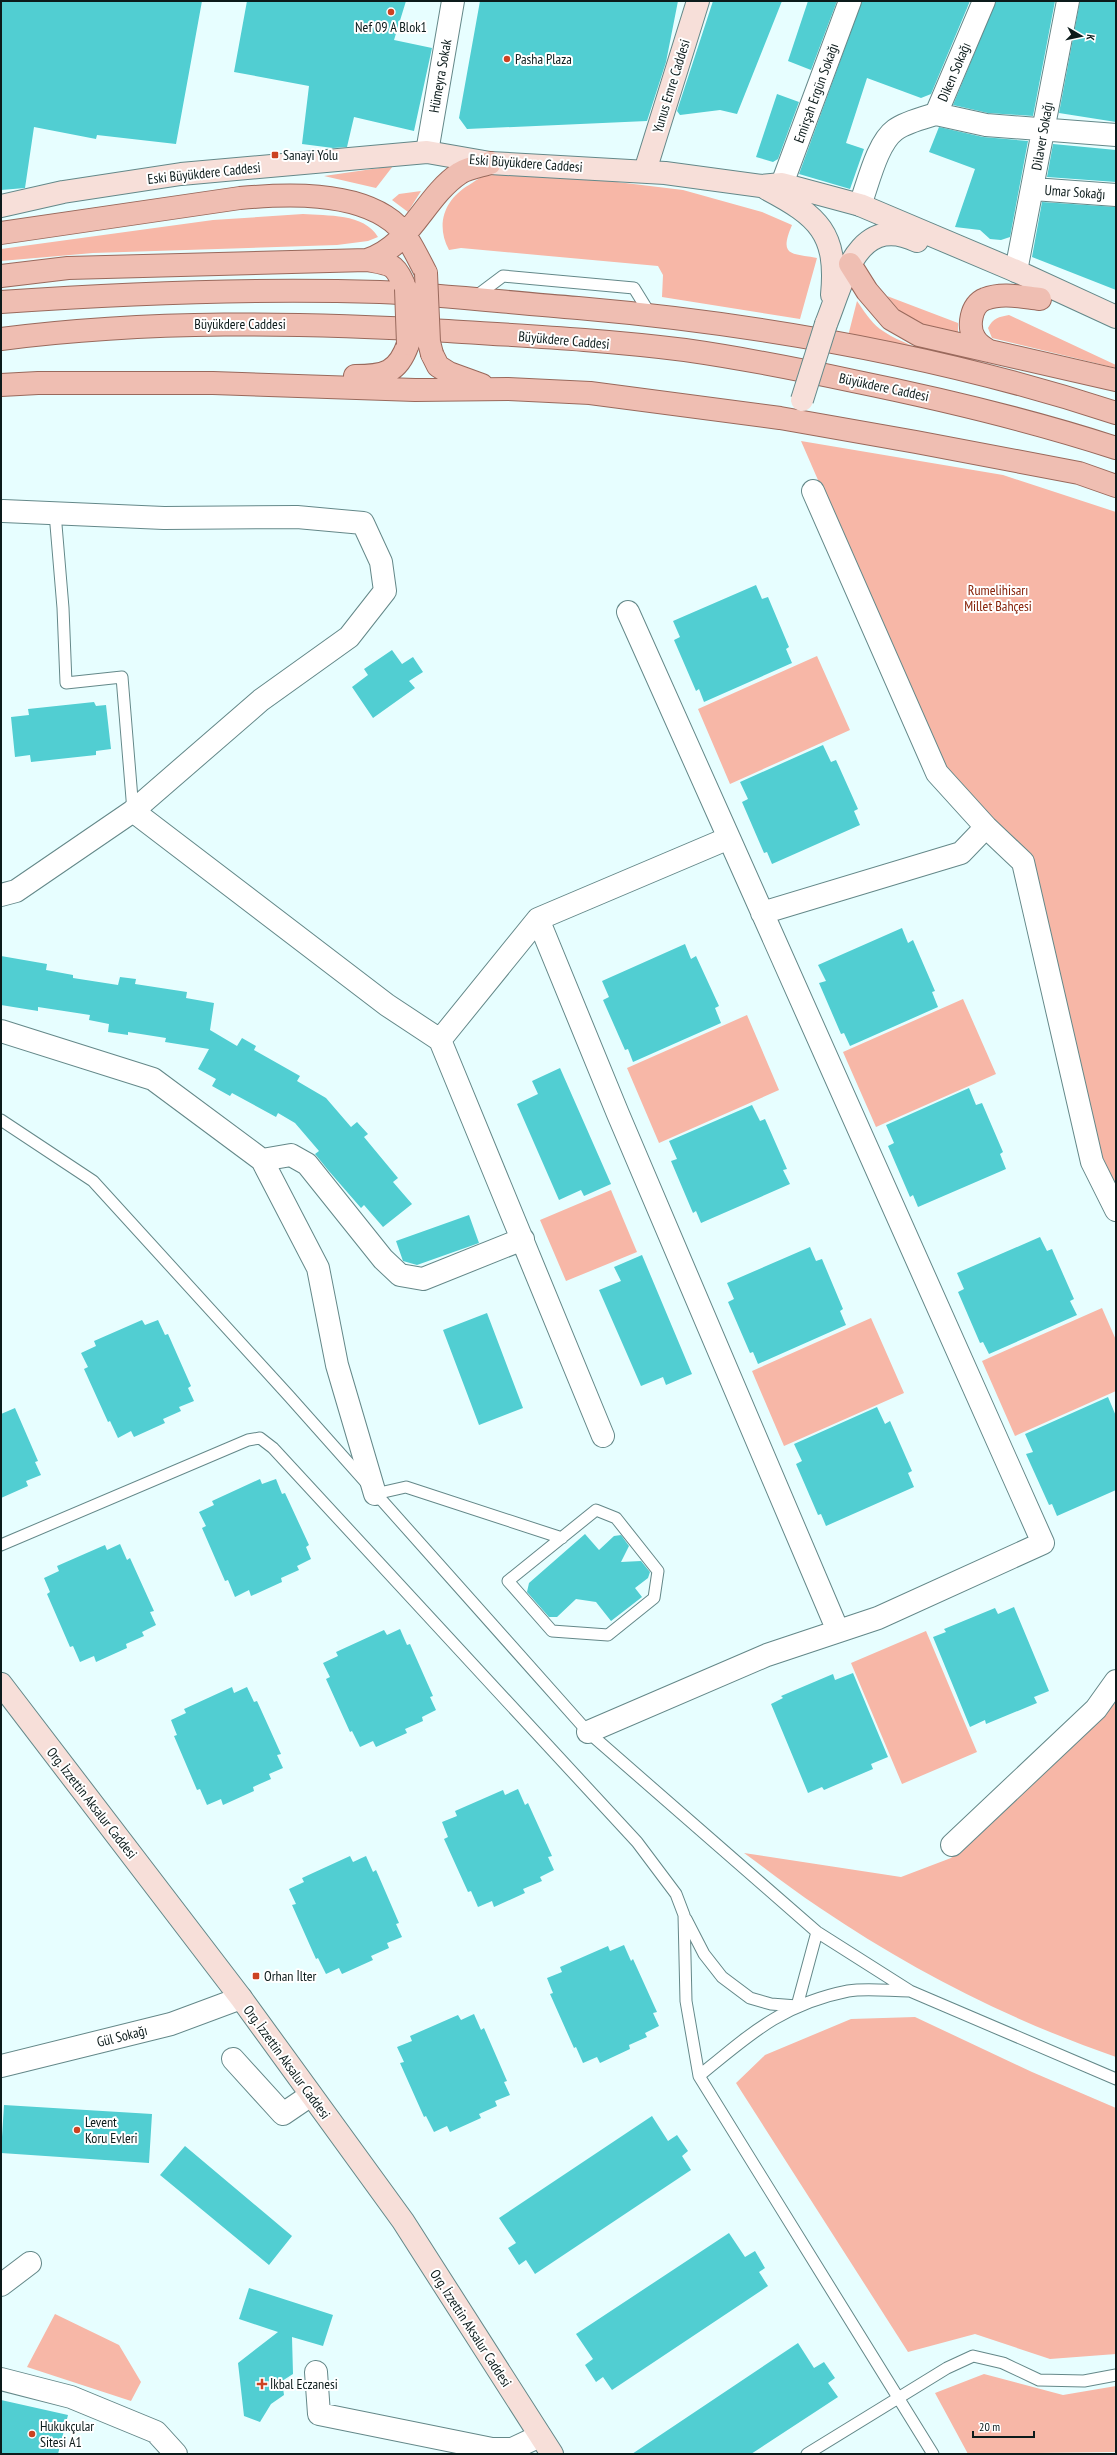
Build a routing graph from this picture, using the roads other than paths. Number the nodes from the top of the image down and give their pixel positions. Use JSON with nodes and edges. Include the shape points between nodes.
{"nodes":[{"id":1,"x":453,"y":1,"type":"edge"},
{"id":2,"x":698,"y":1,"type":"edge"},
{"id":3,"x":850,"y":1,"type":"edge"},
{"id":4,"x":984,"y":1,"type":"edge"},
{"id":5,"x":1068,"y":1,"type":"edge"},
{"id":6,"x":936,"y":114,"type":"junction"},
{"id":7,"x":1042,"y":129,"type":"junction"},
{"id":8,"x":1116,"y":135,"type":"edge"},
{"id":9,"x":427,"y":152,"type":"junction"},
{"id":10,"x":490,"y":163,"type":"junction"},
{"id":11,"x":645,"y":171,"type":"junction"},
{"id":12,"x":771,"y":185,"type":"junction"},
{"id":13,"x":1033,"y":189,"type":"junction"},
{"id":14,"x":1116,"y":195,"type":"edge"},
{"id":15,"x":860,"y":205,"type":"junction"},
{"id":16,"x":1,"y":206,"type":"edge"},
{"id":17,"x":428,"y":207,"type":"junction"},
{"id":18,"x":1,"y":233,"type":"edge"},
{"id":19,"x":404,"y":236,"type":"junction"},
{"id":20,"x":367,"y":260,"type":"junction"},
{"id":21,"x":850,"y":264,"type":"junction"},
{"id":22,"x":1016,"y":271,"type":"junction"},
{"id":23,"x":426,"y":273,"type":"junction"},
{"id":24,"x":1,"y":276,"type":"edge"},
{"id":25,"x":1040,"y":299,"type":"junction"},
{"id":26,"x":1,"y":302,"type":"edge"},
{"id":27,"x":1116,"y":317,"type":"edge"},
{"id":28,"x":826,"y":324,"type":"junction"},
{"id":29,"x":1116,"y":328,"type":"edge"},
{"id":30,"x":1,"y":339,"type":"edge"},
{"id":31,"x":988,"y":351,"type":"junction"},
{"id":32,"x":1116,"y":380,"type":"edge"},
{"id":33,"x":1,"y":385,"type":"edge"},
{"id":34,"x":291,"y":385,"type":"junction"},
{"id":35,"x":508,"y":389,"type":"junction"},
{"id":36,"x":1116,"y":413,"type":"edge"},
{"id":37,"x":780,"y":418,"type":"junction"},
{"id":38,"x":1116,"y":448,"type":"edge"},
{"id":39,"x":1116,"y":486,"type":"edge"},
{"id":40,"x":813,"y":491,"type":"dead end"},
{"id":41,"x":2,"y":513,"type":"edge"},
{"id":42,"x":55,"y":513,"type":"junction"},
{"id":43,"x":628,"y":612,"type":"dead end"},
{"id":44,"x":133,"y":811,"type":"junction"},
{"id":45,"x":986,"y":828,"type":"junction"},
{"id":46,"x":729,"y":838,"type":"junction"},
{"id":47,"x":1,"y":896,"type":"edge"},
{"id":48,"x":762,"y":913,"type":"junction"},
{"id":49,"x":538,"y":919,"type":"junction"},
{"id":50,"x":1,"y":1031,"type":"edge"},
{"id":51,"x":440,"y":1040,"type":"junction"},
{"id":52,"x":1,"y":1120,"type":"edge"},
{"id":53,"x":262,"y":1160,"type":"junction"},
{"id":54,"x":1116,"y":1210,"type":"edge"},
{"id":55,"x":523,"y":1239,"type":"junction"},
{"id":56,"x":603,"y":1436,"type":"dead end"},
{"id":57,"x":375,"y":1494,"type":"junction"},
{"id":58,"x":562,"y":1538,"type":"junction"},
{"id":59,"x":1,"y":1546,"type":"edge"},
{"id":60,"x":838,"y":1631,"type":"junction"},
{"id":61,"x":1116,"y":1680,"type":"edge"},
{"id":62,"x":1,"y":1684,"type":"edge"},
{"id":63,"x":588,"y":1732,"type":"junction"},
{"id":64,"x":952,"y":1845,"type":"dead end"},
{"id":65,"x":684,"y":1915,"type":"junction"},
{"id":66,"x":817,"y":1932,"type":"junction"},
{"id":67,"x":910,"y":1991,"type":"junction"},
{"id":68,"x":241,"y":1998,"type":"junction"},
{"id":69,"x":797,"y":2006,"type":"junction"},
{"id":70,"x":233,"y":2059,"type":"dead end"},
{"id":71,"x":1,"y":2066,"type":"edge"},
{"id":72,"x":699,"y":2076,"type":"junction"},
{"id":73,"x":1116,"y":2079,"type":"edge"},
{"id":74,"x":311,"y":2095,"type":"junction"},
{"id":75,"x":30,"y":2263,"type":"dead end"},
{"id":76,"x":1,"y":2284,"type":"edge"},
{"id":77,"x":316,"y":2372,"type":"dead end"},
{"id":78,"x":1116,"y":2375,"type":"edge"},
{"id":79,"x":1,"y":2379,"type":"edge"},
{"id":80,"x":898,"y":2397,"type":"junction"},
{"id":81,"x":540,"y":2436,"type":"junction"},
{"id":82,"x":176,"y":2454,"type":"edge"},
{"id":83,"x":552,"y":2454,"type":"edge"},
{"id":84,"x":807,"y":2454,"type":"edge"},
{"id":85,"x":933,"y":2454,"type":"edge"}],
"edges":[{"from":1,"to":9,"type":"street","name":"Hümeyra Sokak"},
{"from":2,"to":11,"type":"street","name":"Yunus Emre Caddesi"},
{"from":3,"to":12,"type":"street","name":"Emirşah Ergün Sokağı"},
{"from":4,"to":6,"type":"street","name":"Diken Sokağı"},
{"from":5,"to":7,"type":"street","name":"Dilaver Sokağı"},
{"from":6,"to":7,"type":"street","via":[[986,125]]},
{"from":6,"to":15,"type":"street","name":"Diken Sokağı","via":[[896,129],[887,137]]},
{"from":7,"to":8,"type":"street"},
{"from":7,"to":13,"type":"street","name":"Dilaver Sokağı"},
{"from":9,"to":10,"type":"street","name":"Eski Büyükdere Caddesi"},
{"from":9,"to":16,"type":"street","name":"Eski Büyükdere Caddesi","via":[[181,174],[63,192]]},
{"from":10,"to":11,"type":"street","name":"Eski Büyükdere Caddesi"},
{"from":10,"to":17,"type":"main road","via":[[461,172]]},
{"from":11,"to":12,"type":"street","name":"Eski Büyükdere Caddesi"},
{"from":12,"to":15,"type":"street","name":"Eski Büyükdere Caddesi"},
{"from":12,"to":21,"type":"street","via":[[808,203],[823,214],[840,237]]},
{"from":12,"to":28,"type":"street","via":[[816,220],[825,234],[834,279]]},
{"from":13,"to":14,"type":"street","name":"Umar Sokağı"},
{"from":13,"to":22,"type":"street","name":"Dilaver Sokağı"},
{"from":15,"to":22,"type":"street","name":"Eski Büyükdere Caddesi"},
{"from":17,"to":19,"type":"main road"},
{"from":17,"to":23,"type":"main road","via":[[420,225],[419,244]]},
{"from":18,"to":19,"type":"main road","via":[[240,198],[313,195],[369,208],[393,222]]},
{"from":19,"to":20,"type":"main road","via":[[393,247]]},
{"from":19,"to":23,"type":"main road"},
{"from":20,"to":24,"type":"main road","via":[[68,268]]},
{"from":20,"to":34,"type":"main road","bridge":true,"via":[[390,264],[396,269],[406,288],[408,344],[398,364],[388,373],[374,376],[336,378],[316,384]]},
{"from":21,"to":25,"type":"street","via":[[856,252],[865,243],[877,236],[892,233],[910,237]]},
{"from":21,"to":28,"type":"street"},
{"from":21,"to":31,"type":"main road","via":[[867,291],[891,318],[919,335]]},
{"from":22,"to":27,"type":"street","name":"Eski Büyükdere Caddesi"},
{"from":23,"to":35,"type":"main road","bridge":true,"via":[[429,342],[438,366],[480,385]]},
{"from":25,"to":29,"type":"street"},
{"from":25,"to":31,"type":"main road","via":[[998,295],[983,299],[973,311],[971,325],[974,339]]},
{"from":26,"to":36,"type":"main road","via":[[213,290],[384,292],[650,314],[792,333],[853,345],[1023,385]]},
{"from":28,"to":37,"type":"street","bridge":true,"via":[[802,400],[792,411]]},
{"from":30,"to":38,"type":"main road","name":"Büyükdere Caddesi","via":[[164,326],[280,324],[503,335],[684,350],[781,366],[914,393]]},
{"from":31,"to":32,"type":"main road"},
{"from":33,"to":34,"type":"main road"},
{"from":34,"to":35,"type":"main road","via":[[415,390]]},
{"from":35,"to":37,"type":"main road","via":[[590,393]]},
{"from":37,"to":39,"type":"main road","via":[[1079,473]]},
{"from":40,"to":45,"type":"street","via":[[937,773]]},
{"from":41,"to":42,"type":"street"},
{"from":42,"to":44,"type":"lane","via":[[66,683],[122,677]]},
{"from":42,"to":44,"type":"street","via":[[164,518],[297,517],[363,523],[381,562],[385,592],[349,638],[261,700]]},
{"from":43,"to":46,"type":"street"},
{"from":44,"to":47,"type":"street","via":[[16,891]]},
{"from":44,"to":51,"type":"street","via":[[387,1005]]},
{"from":45,"to":48,"type":"street","via":[[961,853]]},
{"from":45,"to":54,"type":"street","via":[[1023,862],[1092,1162]]},
{"from":46,"to":48,"type":"street"},
{"from":46,"to":49,"type":"street"},
{"from":48,"to":60,"type":"street","via":[[1042,1543],[878,1618]]},
{"from":49,"to":51,"type":"street"},
{"from":49,"to":60,"type":"street"},
{"from":50,"to":53,"type":"street","via":[[153,1079]]},
{"from":51,"to":55,"type":"street"},
{"from":52,"to":57,"type":"lane","via":[[93,1181]]},
{"from":53,"to":55,"type":"street","via":[[291,1155],[307,1164],[383,1259],[400,1274],[422,1279]]},
{"from":53,"to":57,"type":"street","via":[[318,1268],[337,1365]]},
{"from":55,"to":56,"type":"street"},
{"from":57,"to":58,"type":"lane","via":[[406,1487]]},
{"from":57,"to":63,"type":"lane"},
{"from":58,"to":58,"type":"lane","via":[[596,1510],[616,1518],[658,1571],[654,1598],[608,1635],[552,1631],[508,1581]]},
{"from":59,"to":65,"type":"lane","via":[[248,1440],[260,1438],[273,1448],[637,1842],[676,1894]]},
{"from":60,"to":63,"type":"street","via":[[767,1655]]},
{"from":61,"to":64,"type":"street","via":[[1096,1709]]},
{"from":62,"to":68,"type":"street","name":"Org. İzzettin Aksalur Caddesi"},
{"from":63,"to":66,"type":"lane"},
{"from":65,"to":69,"type":"lane","via":[[704,1954],[722,1977],[750,1998],[771,2004]]},
{"from":65,"to":72,"type":"lane","via":[[686,2002]]},
{"from":66,"to":67,"type":"lane"},
{"from":66,"to":69,"type":"lane"},
{"from":67,"to":69,"type":"lane","via":[[849,1991]]},
{"from":67,"to":73,"type":"lane"},
{"from":68,"to":71,"type":"street","name":"Gül Sokağı","via":[[171,2024]]},
{"from":68,"to":74,"type":"street","name":"Org. İzzettin Aksalur Caddesi"},
{"from":69,"to":72,"type":"lane","via":[[764,2023]]},
{"from":70,"to":74,"type":"street","via":[[283,2114]]},
{"from":72,"to":80,"type":"lane"},
{"from":74,"to":81,"type":"street","name":"Org. İzzettin Aksalur Caddesi","via":[[403,2221]]},
{"from":75,"to":76,"type":"street"},
{"from":77,"to":81,"type":"street","via":[[319,2414],[492,2449],[512,2449]]},
{"from":78,"to":80,"type":"lane","via":[[1084,2381],[1038,2380],[1003,2363],[973,2356]]},
{"from":79,"to":82,"type":"street","via":[[71,2397],[156,2432]]},
{"from":80,"to":84,"type":"lane"},
{"from":80,"to":85,"type":"lane"},
{"from":81,"to":83,"type":"street","name":"Org. İzzettin Aksalur Caddesi"}]}
